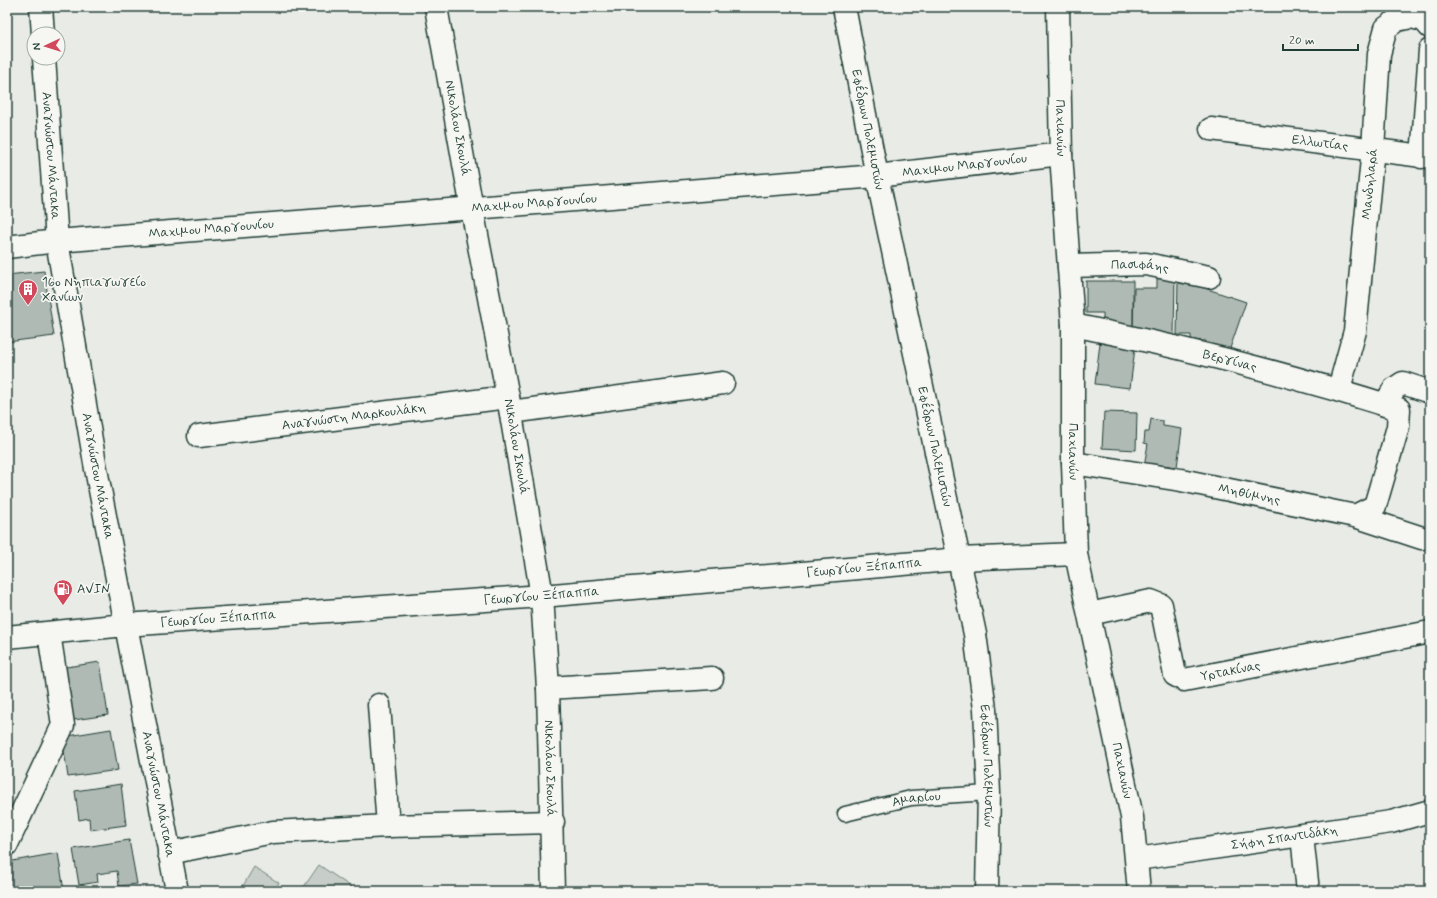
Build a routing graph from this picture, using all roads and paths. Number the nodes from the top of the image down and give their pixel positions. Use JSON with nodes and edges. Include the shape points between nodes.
{"nodes":[{"id":1,"x":41,"y":7,"type":"edge"},
{"id":2,"x":436,"y":7,"type":"edge"},
{"id":3,"x":844,"y":7,"type":"edge"},
{"id":4,"x":1058,"y":7,"type":"edge"},
{"id":5,"x":1412,"y":12,"type":"edge"},
{"id":6,"x":42,"y":26,"type":"edge"},
{"id":7,"x":1430,"y":28,"type":"edge"},
{"id":8,"x":1430,"y":50,"type":"edge"},
{"id":9,"x":45,"y":66,"type":"edge"},
{"id":10,"x":1211,"y":129,"type":"dead end"},
{"id":11,"x":1373,"y":149,"type":"junction"},
{"id":12,"x":1061,"y":154,"type":"junction"},
{"id":13,"x":1426,"y":157,"type":"edge"},
{"id":14,"x":878,"y":176,"type":"junction"},
{"id":15,"x":472,"y":209,"type":"junction"},
{"id":16,"x":57,"y":242,"type":"junction"},
{"id":17,"x":7,"y":247,"type":"edge"},
{"id":18,"x":1069,"y":266,"type":"junction"},
{"id":19,"x":1209,"y":277,"type":"dead end"},
{"id":20,"x":1072,"y":325,"type":"junction"},
{"id":21,"x":723,"y":383,"type":"dead end"},
{"id":22,"x":1339,"y":389,"type":"junction"},
{"id":23,"x":1430,"y":392,"type":"edge"},
{"id":24,"x":510,"y":404,"type":"junction"},
{"id":25,"x":1385,"y":405,"type":"junction"},
{"id":26,"x":199,"y":436,"type":"dead end"},
{"id":27,"x":1073,"y":463,"type":"junction"},
{"id":28,"x":1355,"y":516,"type":"junction"},
{"id":29,"x":1422,"y":538,"type":"dead end"},
{"id":30,"x":1076,"y":554,"type":"junction"},
{"id":31,"x":960,"y":559,"type":"junction"},
{"id":32,"x":542,"y":596,"type":"junction"},
{"id":33,"x":1089,"y":614,"type":"junction"},
{"id":34,"x":125,"y":625,"type":"junction"},
{"id":35,"x":1430,"y":632,"type":"edge"},
{"id":36,"x":49,"y":633,"type":"junction"},
{"id":37,"x":7,"y":637,"type":"edge"},
{"id":38,"x":712,"y":678,"type":"dead end"},
{"id":39,"x":548,"y":688,"type":"junction"},
{"id":40,"x":379,"y":705,"type":"dead end"},
{"id":41,"x":989,"y":793,"type":"junction"},
{"id":42,"x":1430,"y":811,"type":"edge"},
{"id":43,"x":845,"y":814,"type":"dead end"},
{"id":44,"x":553,"y":822,"type":"junction"},
{"id":45,"x":388,"y":826,"type":"junction"},
{"id":46,"x":1302,"y":836,"type":"junction"},
{"id":47,"x":7,"y":844,"type":"edge"},
{"id":48,"x":170,"y":852,"type":"junction"},
{"id":49,"x":1137,"y":859,"type":"junction"},
{"id":50,"x":177,"y":891,"type":"edge"},
{"id":51,"x":554,"y":891,"type":"edge"},
{"id":52,"x":987,"y":891,"type":"edge"},
{"id":53,"x":1140,"y":891,"type":"edge"},
{"id":54,"x":1308,"y":891,"type":"edge"}],
"edges":[{"from":1,"to":6,"type":"street"},
{"from":2,"to":15,"type":"street","name":"Νικολάου Σκουλά"},
{"from":3,"to":14,"type":"street","name":"Εφέδρων Πολεμιστών"},
{"from":4,"to":12,"type":"street","name":"Παχιανών"},
{"from":5,"to":7,"type":"street","name":"Μανδηλαρά"},
{"from":5,"to":11,"type":"street","name":"Μανδηλαρά","via":[[1386,28],[1379,54]]},
{"from":8,"to":13,"type":"street"},
{"from":9,"to":16,"type":"street","name":"Αναγνώστου Μάντακα"},
{"from":10,"to":11,"type":"street","name":"Ελλωτίας"},
{"from":11,"to":13,"type":"street","name":"Ελλωτίας"},
{"from":11,"to":22,"type":"street","name":"Μανδηλαρά","via":[[1355,331]]},
{"from":12,"to":14,"type":"street","name":"Μαχιμου Mαργουνίου"},
{"from":12,"to":18,"type":"street","name":"Παχιανών"},
{"from":14,"to":15,"type":"street","name":"Μαχιμου Mαργουνίου"},
{"from":14,"to":31,"type":"street","name":"Εφέδρων Πολεμιστών"},
{"from":15,"to":16,"type":"street","name":"Μαχιμου Mαργουνίου"},
{"from":15,"to":24,"type":"street","name":"Νικολάου Σκουλά"},
{"from":16,"to":17,"type":"street","name":"Μαχιμου Mαργουνίου"},
{"from":16,"to":34,"type":"street","name":"Αναγνώστου Μάντακα"},
{"from":18,"to":19,"type":"street","name":"Πασιφάης","via":[[1146,264]]},
{"from":18,"to":20,"type":"street","name":"Παχιανών"},
{"from":20,"to":22,"type":"street","name":"Βεργίνας","via":[[1187,350]]},
{"from":20,"to":27,"type":"street","name":"Παχιανών"},
{"from":21,"to":24,"type":"street","name":"Αναγνώστη Μαρκουλάκη"},
{"from":22,"to":25,"type":"street","name":"Βεργίνας"},
{"from":23,"to":25,"type":"street","via":[[1403,383],[1394,389]]},
{"from":24,"to":26,"type":"street","name":"Αναγνώστη Μαρκουλάκη"},
{"from":24,"to":32,"type":"street","name":"Νικολάου Σκουλά"},
{"from":25,"to":28,"type":"street","name":"Βεργίνας","via":[[1399,409],[1398,428],[1375,506]]},
{"from":27,"to":28,"type":"street","name":"Μηθύμνης","via":[[1180,480]]},
{"from":27,"to":30,"type":"street","name":"Παχιανών"},
{"from":28,"to":29,"type":"street","name":"Μηθύμνης"},
{"from":30,"to":31,"type":"street","name":"Γεωργίου Ξέπαππα"},
{"from":30,"to":33,"type":"street","name":"Παχιανών"},
{"from":31,"to":32,"type":"street","name":"Γεωργίου Ξέπαππα"},
{"from":31,"to":41,"type":"street","name":"Εφέδρων Πολεμιστών","via":[[975,634],[985,709]]},
{"from":32,"to":34,"type":"street","name":"Γεωργίου Ξέπαππα"},
{"from":32,"to":39,"type":"street","name":"Νικολάου Σκουλά"},
{"from":33,"to":35,"type":"street","name":"Υρτακίνας","via":[[1151,601],[1161,605],[1175,675],[1184,680]]},
{"from":33,"to":49,"type":"street","name":"Παχιανών","via":[[1132,817]]},
{"from":34,"to":36,"type":"street","name":"Γεωργίου Ξέπαππα"},
{"from":34,"to":48,"type":"street","name":"Αναγνώστου Μάντακα"},
{"from":36,"to":37,"type":"street","name":"Γεωργίου Ξέπαππα"},
{"from":36,"to":47,"type":"street","via":[[63,725]]},
{"from":38,"to":39,"type":"street"},
{"from":39,"to":44,"type":"street","name":"Νικολάου Σκουλά"},
{"from":40,"to":45,"type":"street"},
{"from":41,"to":43,"type":"lane","name":"Αμαρίου","via":[[911,798]]},
{"from":41,"to":52,"type":"street","name":"Εφέδρων Πολεμιστών"},
{"from":42,"to":46,"type":"street","name":"Σήφη Σπαντιδάκη","via":[[1391,822]]},
{"from":44,"to":45,"type":"street"},
{"from":44,"to":51,"type":"street","name":"Νικολάου Σκουλά"},
{"from":45,"to":48,"type":"street","via":[[273,832]]},
{"from":46,"to":49,"type":"street","name":"Σήφη Σπαντιδάκη"},
{"from":46,"to":54,"type":"street"},
{"from":48,"to":50,"type":"street","name":"Αναγνώστου Μάντακα"},
{"from":49,"to":53,"type":"street","name":"Παχιανών"}]}
